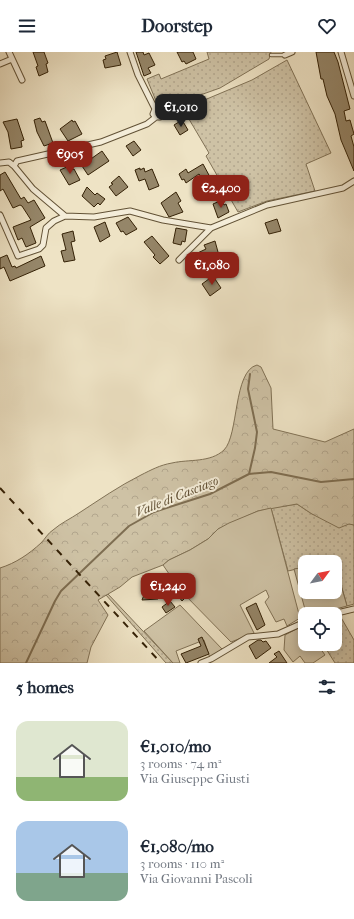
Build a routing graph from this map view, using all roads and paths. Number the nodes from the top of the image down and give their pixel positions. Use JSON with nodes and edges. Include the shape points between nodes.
{"nodes":[{"id":1,"x":9,"y":52,"type":"edge"},
{"id":2,"x":130,"y":52,"type":"edge"},
{"id":3,"x":292,"y":52,"type":"edge"},
{"id":4,"x":341,"y":52,"type":"edge"},
{"id":5,"x":271,"y":55,"type":"dead end"},
{"id":6,"x":285,"y":55,"type":"joint"},
{"id":7,"x":12,"y":59,"type":"junction"},
{"id":8,"x":0,"y":64,"type":"edge"},
{"id":9,"x":22,"y":80,"type":"dead end"},
{"id":10,"x":354,"y":96,"type":"edge"},
{"id":11,"x":0,"y":163,"type":"edge"},
{"id":12,"x":15,"y":163,"type":"junction"},
{"id":13,"x":354,"y":181,"type":"edge"},
{"id":14,"x":0,"y":216,"type":"edge"},
{"id":15,"x":65,"y":216,"type":"junction"},
{"id":16,"x":211,"y":228,"type":"junction"},
{"id":17,"x":179,"y":260,"type":"dead end"},
{"id":18,"x":354,"y":609,"type":"edge"},
{"id":19,"x":342,"y":612,"type":"edge"},
{"id":20,"x":298,"y":625,"type":"edge"},
{"id":21,"x":201,"y":663,"type":"edge"}],
"edges":[{"from":1,"to":7,"type":"street"},
{"from":2,"to":12,"type":"street","via":[[155,109],[162,112],[160,116],[147,124],[101,142]]},
{"from":3,"to":6,"type":"street"},
{"from":4,"to":10,"type":"street"},
{"from":5,"to":6,"type":"lane"},
{"from":7,"to":8,"type":"street"},
{"from":7,"to":9,"type":"street"},
{"from":11,"to":12,"type":"street"},
{"from":12,"to":15,"type":"street","via":[[33,189]]},
{"from":13,"to":16,"type":"street","via":[[342,188],[267,206]]},
{"from":14,"to":15,"type":"street","via":[[18,256],[39,249],[43,245],[46,228]]},
{"from":15,"to":16,"type":"street","via":[[94,217],[130,211],[163,220]]},
{"from":16,"to":17,"type":"street"},
{"from":18,"to":19,"type":"street"},
{"from":20,"to":21,"type":"street","via":[[278,634],[248,637]]}]}
